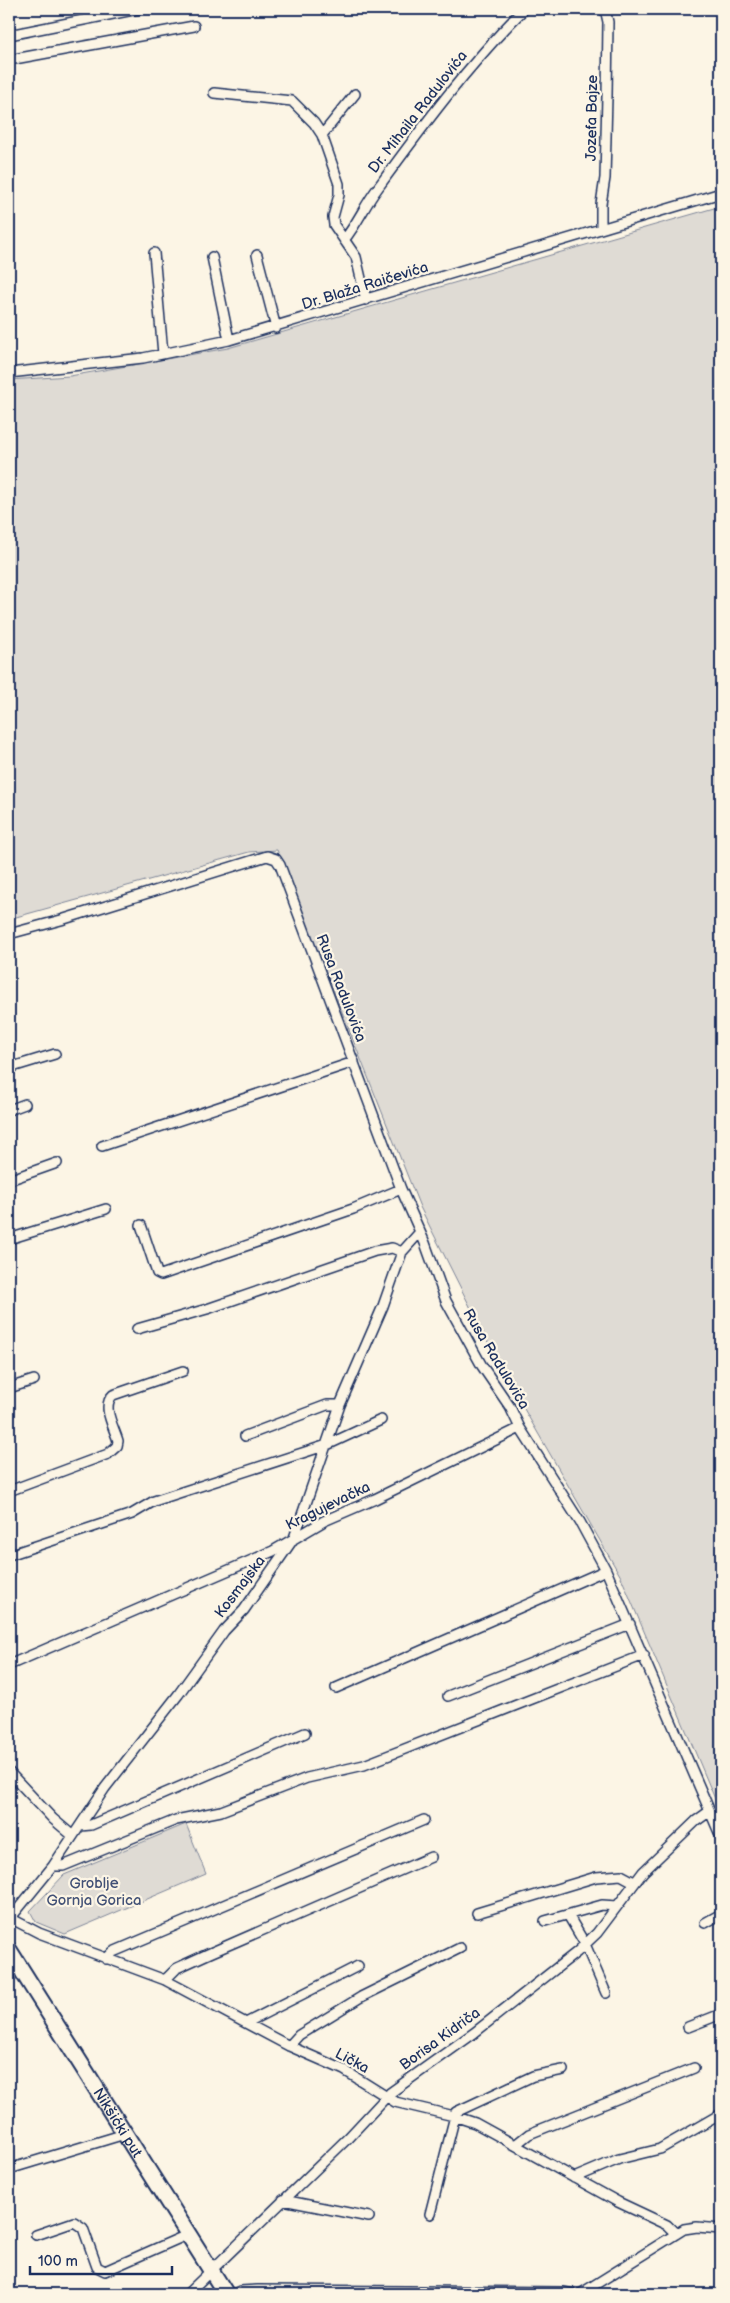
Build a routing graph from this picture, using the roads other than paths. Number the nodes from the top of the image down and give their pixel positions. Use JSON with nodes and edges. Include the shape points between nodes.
{"nodes":[{"id":1,"x":138,"y":9,"type":"edge"},
{"id":2,"x":524,"y":9,"type":"edge"},
{"id":3,"x":605,"y":9,"type":"edge"},
{"id":4,"x":194,"y":26,"type":"dead end"},
{"id":5,"x":9,"y":35,"type":"edge"},
{"id":6,"x":9,"y":60,"type":"edge"},
{"id":7,"x":214,"y":93,"type":"dead end"},
{"id":8,"x":355,"y":94,"type":"dead end"},
{"id":9,"x":322,"y":135,"type":"junction"},
{"id":10,"x":721,"y":193,"type":"edge"},
{"id":11,"x":601,"y":228,"type":"junction"},
{"id":12,"x":344,"y":240,"type":"junction"},
{"id":13,"x":154,"y":253,"type":"dead end"},
{"id":14,"x":257,"y":255,"type":"dead end"},
{"id":15,"x":212,"y":257,"type":"dead end"},
{"id":16,"x":366,"y":300,"type":"junction"},
{"id":17,"x":276,"y":328,"type":"junction"},
{"id":18,"x":230,"y":340,"type":"junction"},
{"id":19,"x":163,"y":354,"type":"junction"},
{"id":20,"x":9,"y":373,"type":"edge"},
{"id":21,"x":9,"y":934,"type":"edge"},
{"id":22,"x":55,"y":1054,"type":"dead end"},
{"id":23,"x":354,"y":1062,"type":"junction"},
{"id":24,"x":9,"y":1068,"type":"edge"},
{"id":25,"x":26,"y":1104,"type":"dead end"},
{"id":26,"x":9,"y":1110,"type":"edge"},
{"id":27,"x":102,"y":1146,"type":"dead end"},
{"id":28,"x":57,"y":1163,"type":"dead end"},
{"id":29,"x":9,"y":1180,"type":"edge"},
{"id":30,"x":401,"y":1188,"type":"junction"},
{"id":31,"x":106,"y":1208,"type":"dead end"},
{"id":32,"x":141,"y":1225,"type":"dead end"},
{"id":33,"x":420,"y":1232,"type":"junction"},
{"id":34,"x":9,"y":1239,"type":"edge"},
{"id":35,"x":402,"y":1252,"type":"junction"},
{"id":36,"x":137,"y":1329,"type":"dead end"},
{"id":37,"x":184,"y":1371,"type":"dead end"},
{"id":38,"x":34,"y":1380,"type":"dead end"},
{"id":39,"x":9,"y":1388,"type":"edge"},
{"id":40,"x":340,"y":1405,"type":"junction"},
{"id":41,"x":381,"y":1420,"type":"dead end"},
{"id":42,"x":520,"y":1428,"type":"junction"},
{"id":43,"x":245,"y":1436,"type":"dead end"},
{"id":44,"x":327,"y":1444,"type":"junction"},
{"id":45,"x":9,"y":1491,"type":"edge"},
{"id":46,"x":294,"y":1538,"type":"junction"},
{"id":47,"x":9,"y":1556,"type":"edge"},
{"id":48,"x":606,"y":1570,"type":"junction"},
{"id":49,"x":630,"y":1624,"type":"junction"},
{"id":50,"x":644,"y":1655,"type":"junction"},
{"id":51,"x":9,"y":1665,"type":"edge"},
{"id":52,"x":336,"y":1688,"type":"dead end"},
{"id":53,"x":448,"y":1696,"type":"dead end"},
{"id":54,"x":305,"y":1733,"type":"dead end"},
{"id":55,"x":9,"y":1772,"type":"edge"},
{"id":56,"x":710,"y":1811,"type":"junction"},
{"id":57,"x":424,"y":1820,"type":"dead end"},
{"id":58,"x":80,"y":1826,"type":"junction"},
{"id":59,"x":73,"y":1836,"type":"junction"},
{"id":60,"x":721,"y":1837,"type":"edge"},
{"id":61,"x":431,"y":1857,"type":"dead end"},
{"id":62,"x":53,"y":1866,"type":"junction"},
{"id":63,"x":634,"y":1882,"type":"junction"},
{"id":64,"x":617,"y":1906,"type":"junction"},
{"id":65,"x":478,"y":1913,"type":"dead end"},
{"id":66,"x":721,"y":1914,"type":"edge"},
{"id":67,"x":568,"y":1915,"type":"junction"},
{"id":68,"x":10,"y":1919,"type":"edge"},
{"id":69,"x":545,"y":1921,"type":"dead end"},
{"id":70,"x":705,"y":1923,"type":"dead end"},
{"id":71,"x":585,"y":1944,"type":"junction"},
{"id":72,"x":460,"y":1948,"type":"dead end"},
{"id":73,"x":9,"y":1950,"type":"edge"},
{"id":74,"x":106,"y":1959,"type":"junction"},
{"id":75,"x":358,"y":1966,"type":"dead end"},
{"id":76,"x":165,"y":1980,"type":"junction"},
{"id":77,"x":606,"y":1993,"type":"dead end"},
{"id":78,"x":721,"y":2014,"type":"edge"},
{"id":79,"x":246,"y":2023,"type":"junction"},
{"id":80,"x":688,"y":2027,"type":"dead end"},
{"id":81,"x":290,"y":2046,"type":"junction"},
{"id":82,"x":694,"y":2068,"type":"dead end"},
{"id":83,"x":563,"y":2070,"type":"dead end"},
{"id":84,"x":386,"y":2097,"type":"junction"},
{"id":85,"x":721,"y":2114,"type":"edge"},
{"id":86,"x":454,"y":2116,"type":"junction"},
{"id":87,"x":125,"y":2134,"type":"junction"},
{"id":88,"x":515,"y":2145,"type":"junction"},
{"id":89,"x":9,"y":2168,"type":"edge"},
{"id":90,"x":574,"y":2178,"type":"junction"},
{"id":91,"x":283,"y":2200,"type":"junction"},
{"id":92,"x":430,"y":2214,"type":"dead end"},
{"id":93,"x":369,"y":2217,"type":"dead end"},
{"id":94,"x":721,"y":2229,"type":"edge"},
{"id":95,"x":188,"y":2234,"type":"junction"},
{"id":96,"x":676,"y":2234,"type":"junction"},
{"id":97,"x":36,"y":2235,"type":"dead end"},
{"id":98,"x":211,"y":2271,"type":"junction"},
{"id":99,"x":187,"y":2294,"type":"edge"},
{"id":100,"x":226,"y":2294,"type":"edge"},
{"id":101,"x":233,"y":2294,"type":"edge"},
{"id":102,"x":573,"y":2294,"type":"edge"},
{"id":103,"x":580,"y":2294,"type":"edge"}],
"edges":[{"from":1,"to":5,"type":"street"},
{"from":2,"to":12,"type":"street","name":"Dr. Mihaila Radulovića","via":[[436,110],[369,199]]},
{"from":3,"to":11,"type":"street","name":"Jozefa Bajze","via":[[608,22],[607,96]]},
{"from":4,"to":6,"type":"street"},
{"from":7,"to":9,"type":"street","via":[[292,100]]},
{"from":8,"to":9,"type":"street"},
{"from":9,"to":12,"type":"street","via":[[340,188],[333,222]]},
{"from":10,"to":11,"type":"street","name":"Dr. Blaža Raičevića"},
{"from":11,"to":16,"type":"street","name":"Dr. Blaža Raičevića"},
{"from":12,"to":16,"type":"street","via":[[359,265]]},
{"from":13,"to":19,"type":"street"},
{"from":14,"to":17,"type":"street"},
{"from":15,"to":18,"type":"street"},
{"from":16,"to":17,"type":"street","name":"Dr. Blaža Raičevića"},
{"from":17,"to":18,"type":"street","name":"Dr. Blaža Raičevića"},
{"from":18,"to":19,"type":"street","name":"Dr. Blaža Raičevića"},
{"from":19,"to":20,"type":"street","name":"Dr. Blaža Raičevića"},
{"from":21,"to":23,"type":"street","name":"Rusa Radulovića","via":[[267,856],[276,859]]},
{"from":22,"to":24,"type":"street"},
{"from":23,"to":27,"type":"street"},
{"from":23,"to":30,"type":"street","name":"Rusa Radulovića"},
{"from":25,"to":26,"type":"street"},
{"from":28,"to":29,"type":"street"},
{"from":30,"to":32,"type":"street","via":[[353,1209],[161,1275],[157,1273]]},
{"from":30,"to":33,"type":"street","name":"Rusa Radulovića"},
{"from":31,"to":34,"type":"street"},
{"from":33,"to":35,"type":"street","name":"Kosmajska"},
{"from":33,"to":42,"type":"street","name":"Rusa Radulovića","via":[[455,1318]]},
{"from":35,"to":36,"type":"street","via":[[392,1248],[375,1251],[207,1309]]},
{"from":35,"to":40,"type":"street","name":"Kosmajska","via":[[383,1306]]},
{"from":37,"to":45,"type":"street","via":[[109,1399],[107,1406],[118,1441],[108,1454]]},
{"from":38,"to":39,"type":"street"},
{"from":40,"to":43,"type":"street","via":[[327,1405]]},
{"from":40,"to":44,"type":"street","name":"Kosmajska"},
{"from":41,"to":44,"type":"street"},
{"from":42,"to":46,"type":"street","name":"Kragujevačka"},
{"from":42,"to":48,"type":"street","name":"Rusa Radulovića","via":[[580,1522]]},
{"from":44,"to":46,"type":"street","name":"Kosmajska"},
{"from":44,"to":47,"type":"street","via":[[154,1501],[132,1514]]},
{"from":46,"to":51,"type":"street","name":"Kragujevačka","via":[[273,1551]]},
{"from":46,"to":58,"type":"street","name":"Kosmajska","via":[[244,1610],[105,1788]]},
{"from":48,"to":49,"type":"street","name":"Rusa Radulovića"},
{"from":48,"to":52,"type":"street"},
{"from":49,"to":50,"type":"street","name":"Rusa Radulovića"},
{"from":49,"to":53,"type":"street"},
{"from":50,"to":56,"type":"street","name":"Rusa Radulovića"},
{"from":50,"to":62,"type":"street","via":[[364,1765],[307,1778],[220,1811],[176,1820],[63,1866]]},
{"from":54,"to":58,"type":"street","via":[[91,1825]]},
{"from":55,"to":59,"type":"street"},
{"from":56,"to":60,"type":"street","name":"Rusa Radulovića"},
{"from":56,"to":63,"type":"street","name":"Borisa Kidriča"},
{"from":57,"to":74,"type":"street","via":[[113,1952]]},
{"from":58,"to":59,"type":"street","name":"Kosmajska"},
{"from":59,"to":62,"type":"street","name":"Kosmajska"},
{"from":61,"to":76,"type":"street","via":[[177,1968]]},
{"from":62,"to":68,"type":"street","name":"Kosmajska"},
{"from":63,"to":64,"type":"street","name":"Borisa Kidriča"},
{"from":63,"to":65,"type":"street","via":[[621,1874],[596,1877]]},
{"from":64,"to":67,"type":"street","via":[[602,1905]]},
{"from":64,"to":71,"type":"street","name":"Borisa Kidriča"},
{"from":66,"to":70,"type":"street"},
{"from":67,"to":69,"type":"street"},
{"from":67,"to":71,"type":"street"},
{"from":68,"to":74,"type":"street","name":"Lička"},
{"from":71,"to":77,"type":"street"},
{"from":71,"to":84,"type":"street","name":"Borisa Kidriča","via":[[474,2033]]},
{"from":72,"to":81,"type":"street","via":[[360,1997],[299,2035]]},
{"from":73,"to":87,"type":"main road","name":"Nikšićki put"},
{"from":74,"to":76,"type":"street","name":"Lička"},
{"from":75,"to":79,"type":"street"},
{"from":76,"to":79,"type":"street","name":"Lička"},
{"from":78,"to":80,"type":"street"},
{"from":79,"to":81,"type":"street","name":"Lička"},
{"from":81,"to":84,"type":"street","name":"Lička","via":[[344,2070]]},
{"from":82,"to":88,"type":"street","via":[[529,2134]]},
{"from":83,"to":86,"type":"street","via":[[533,2076],[463,2107]]},
{"from":84,"to":86,"type":"street","name":"Lička","via":[[404,2105]]},
{"from":84,"to":91,"type":"street","name":"Borisa Kidriča"},
{"from":85,"to":90,"type":"street","via":[[660,2149],[619,2159]]},
{"from":86,"to":88,"type":"street","name":"Lička","via":[[475,2123]]},
{"from":86,"to":92,"type":"street"},
{"from":87,"to":89,"type":"street"},
{"from":87,"to":95,"type":"main road","name":"Nikšićki put"},
{"from":88,"to":90,"type":"street","name":"Lička"},
{"from":90,"to":96,"type":"street","name":"Lička","via":[[667,2225]]},
{"from":91,"to":93,"type":"street"},
{"from":91,"to":98,"type":"street","name":"Borisa Kidriča"},
{"from":94,"to":96,"type":"street","via":[[692,2227]]},
{"from":95,"to":97,"type":"street","via":[[105,2271],[98,2267],[79,2224],[74,2222]]},
{"from":95,"to":98,"type":"main road","name":"Nikšićki put"},
{"from":96,"to":103,"type":"street"},
{"from":98,"to":99,"type":"street","name":"Borisa Kidriča"},
{"from":98,"to":100,"type":"main road","name":"Nikšićki put"},
{"from":101,"to":102,"type":"street","via":[[258,2290]]}]}
